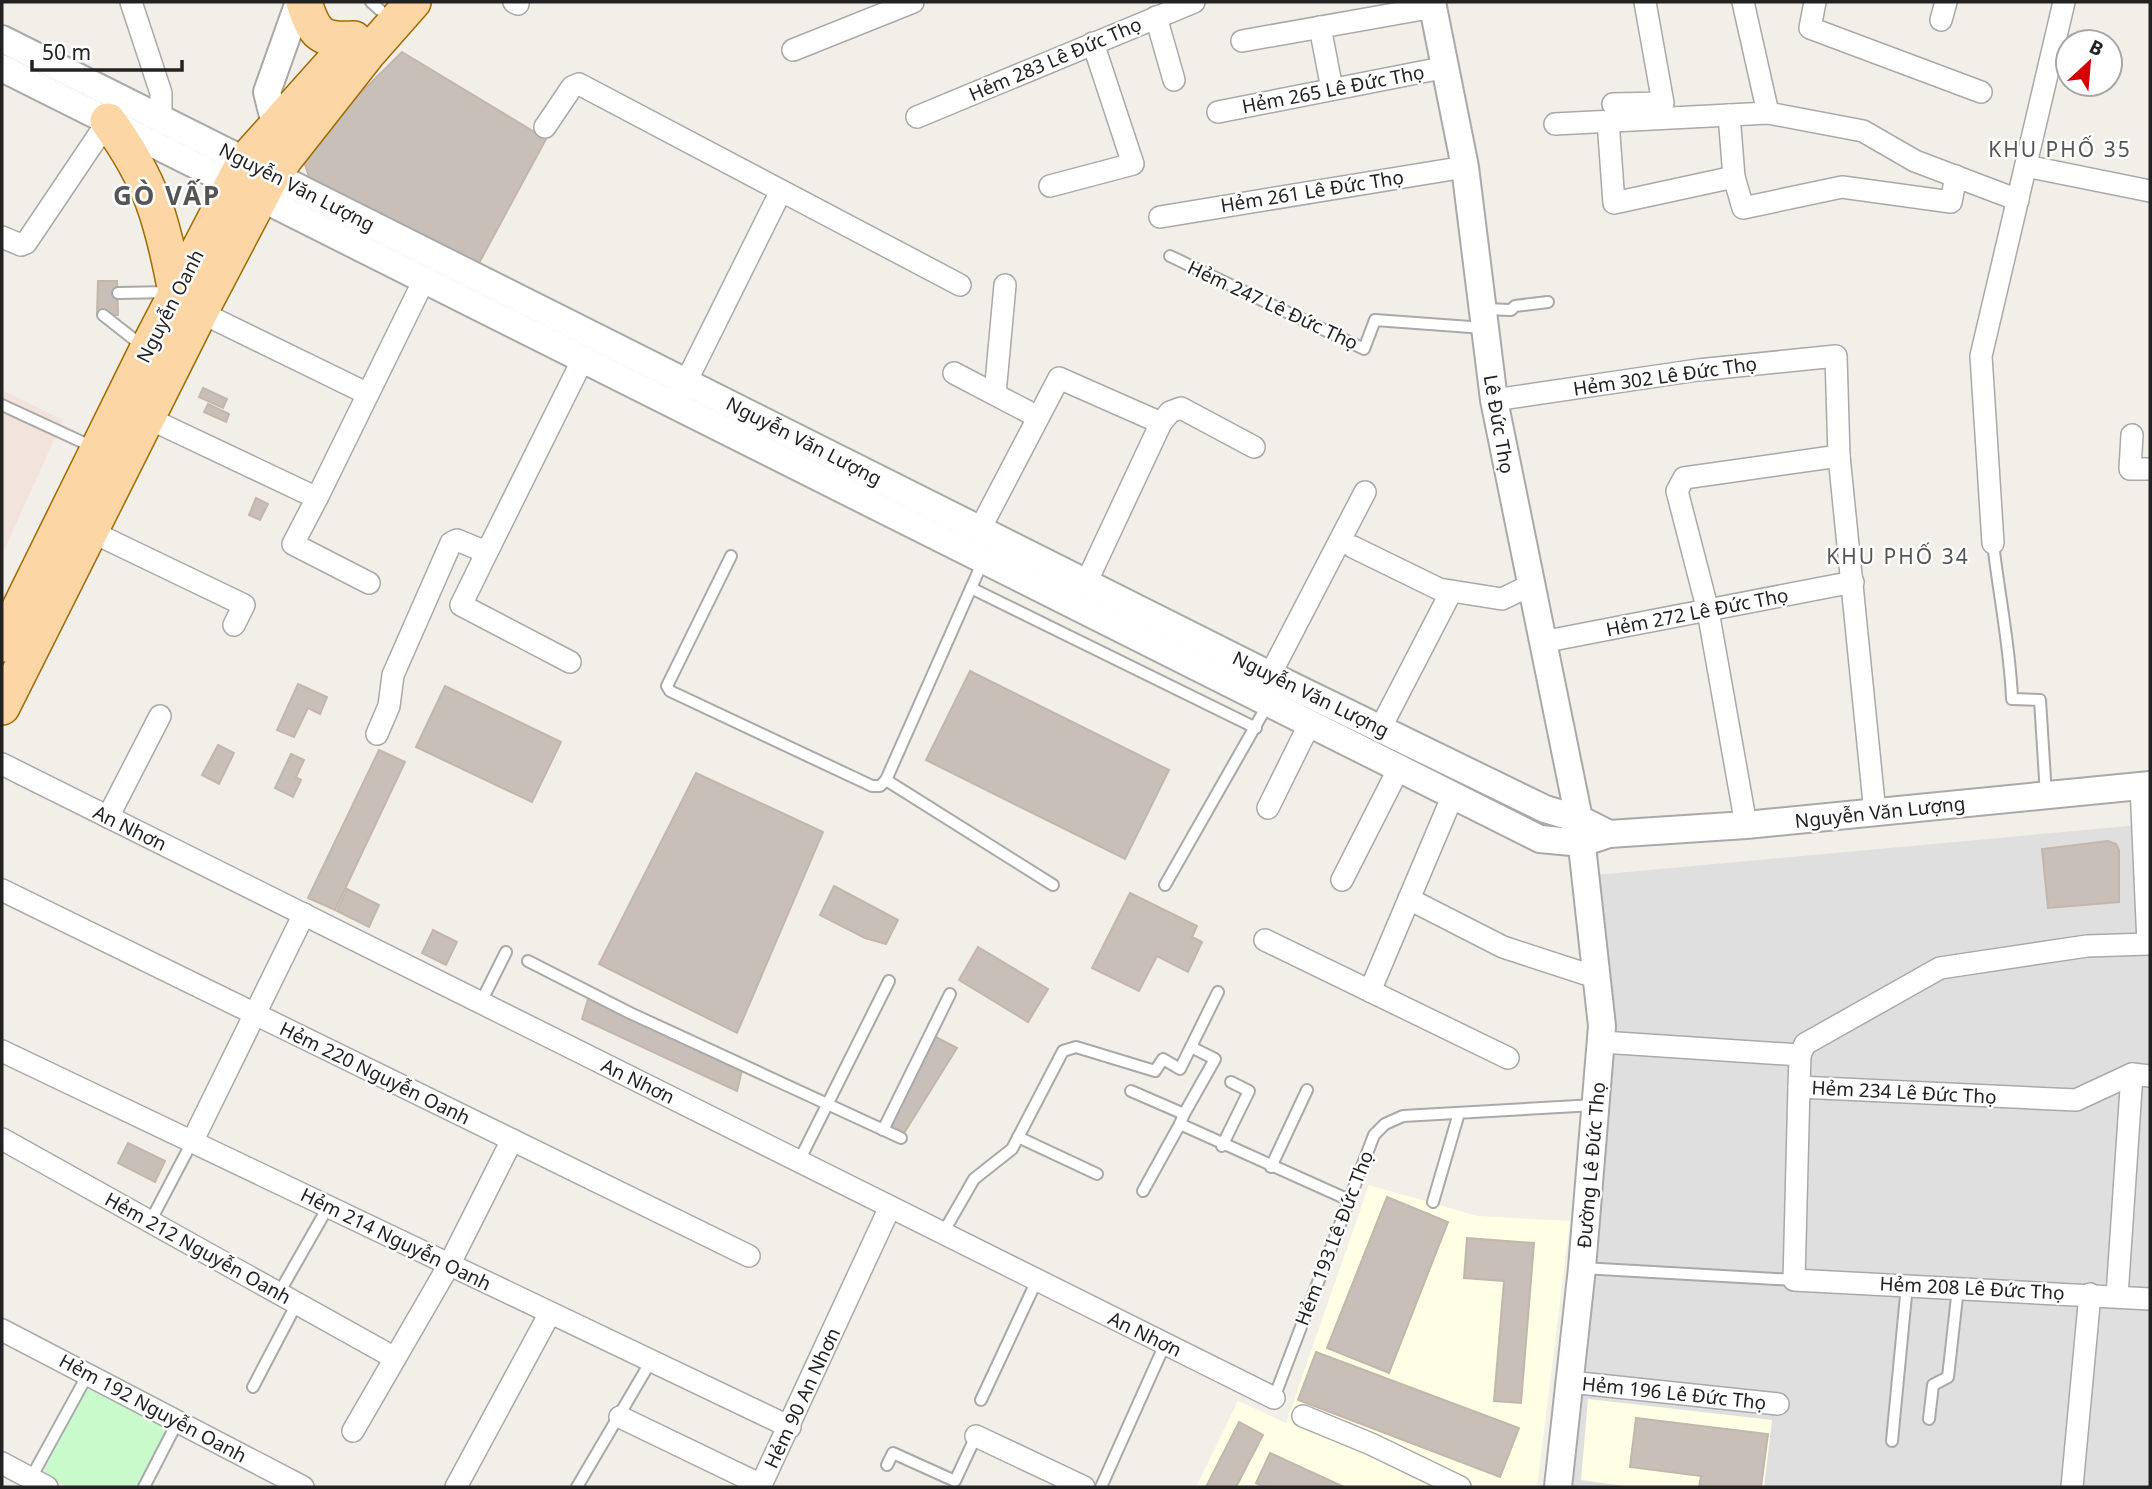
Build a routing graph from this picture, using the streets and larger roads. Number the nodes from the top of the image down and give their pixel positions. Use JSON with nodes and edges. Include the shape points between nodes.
{"nodes":[{"id":1,"x":131,"y":2,"type":"edge"},
{"id":2,"x":302,"y":2,"type":"edge"},
{"id":3,"x":912,"y":2,"type":"edge"},
{"id":4,"x":1194,"y":2,"type":"edge"},
{"id":5,"x":1645,"y":2,"type":"edge"},
{"id":6,"x":1742,"y":2,"type":"edge"},
{"id":7,"x":1815,"y":2,"type":"edge"},
{"id":8,"x":2064,"y":2,"type":"edge"},
{"id":9,"x":1433,"y":4,"type":"edge"},
{"id":10,"x":389,"y":8,"type":"edge"},
{"id":11,"x":1156,"y":18,"type":"junction"},
{"id":12,"x":1320,"y":27,"type":"junction"},
{"id":13,"x":2,"y":39,"type":"edge"},
{"id":14,"x":1242,"y":41,"type":"dead end"},
{"id":15,"x":1093,"y":43,"type":"junction"},
{"id":16,"x":793,"y":50,"type":"dead end"},
{"id":17,"x":356,"y":53,"type":"junction"},
{"id":18,"x":1447,"y":66,"type":"junction"},
{"id":19,"x":2,"y":68,"type":"edge"},
{"id":20,"x":1174,"y":80,"type":"dead end"},
{"id":21,"x":1332,"y":89,"type":"junction"},
{"id":22,"x":1981,"y":93,"type":"dead end"},
{"id":23,"x":1218,"y":112,"type":"dead end"},
{"id":24,"x":1611,"y":113,"type":"junction"},
{"id":25,"x":1768,"y":113,"type":"junction"},
{"id":26,"x":1729,"y":115,"type":"junction"},
{"id":27,"x":157,"y":117,"type":"junction"},
{"id":28,"x":917,"y":117,"type":"dead end"},
{"id":29,"x":108,"y":121,"type":"junction"},
{"id":30,"x":275,"y":124,"type":"junction"},
{"id":31,"x":1555,"y":124,"type":"dead end"},
{"id":32,"x":545,"y":127,"type":"dead end"},
{"id":33,"x":2026,"y":166,"type":"junction"},
{"id":34,"x":1465,"y":167,"type":"junction"},
{"id":35,"x":1956,"y":176,"type":"junction"},
{"id":36,"x":1734,"y":177,"type":"junction"},
{"id":37,"x":252,"y":179,"type":"junction"},
{"id":38,"x":1050,"y":186,"type":"dead end"},
{"id":39,"x":782,"y":191,"type":"junction"},
{"id":40,"x":2150,"y":191,"type":"edge"},
{"id":41,"x":2018,"y":200,"type":"junction"},
{"id":42,"x":1160,"y":217,"type":"dead end"},
{"id":43,"x":2,"y":237,"type":"edge"},
{"id":44,"x":424,"y":280,"type":"junction"},
{"id":45,"x":960,"y":285,"type":"dead end"},
{"id":46,"x":1005,"y":285,"type":"dead end"},
{"id":47,"x":188,"y":302,"type":"junction"},
{"id":48,"x":583,"y":359,"type":"junction"},
{"id":49,"x":954,"y":373,"type":"dead end"},
{"id":50,"x":368,"y":394,"type":"junction"},
{"id":51,"x":681,"y":394,"type":"junction"},
{"id":52,"x":995,"y":394,"type":"junction"},
{"id":53,"x":1494,"y":400,"type":"junction"},
{"id":54,"x":1038,"y":416,"type":"junction"},
{"id":55,"x":148,"y":418,"type":"junction"},
{"id":56,"x":1161,"y":424,"type":"junction"},
{"id":57,"x":2132,"y":435,"type":"dead end"},
{"id":58,"x":1254,"y":447,"type":"dead end"},
{"id":59,"x":1839,"y":456,"type":"junction"},
{"id":60,"x":2150,"y":469,"type":"edge"},
{"id":61,"x":1365,"y":492,"type":"dead end"},
{"id":62,"x":317,"y":498,"type":"junction"},
{"id":63,"x":90,"y":531,"type":"junction"},
{"id":64,"x":986,"y":542,"type":"junction"},
{"id":65,"x":1993,"y":543,"type":"road end"},
{"id":66,"x":490,"y":546,"type":"junction"},
{"id":67,"x":1353,"y":547,"type":"dead end"},
{"id":68,"x":1853,"y":582,"type":"junction"},
{"id":69,"x":369,"y":583,"type":"dead end"},
{"id":70,"x":1086,"y":583,"type":"junction"},
{"id":71,"x":1531,"y":585,"type":"junction"},
{"id":72,"x":1451,"y":592,"type":"junction"},
{"id":73,"x":1708,"y":611,"type":"junction"},
{"id":74,"x":234,"y":625,"type":"dead end"},
{"id":75,"x":1542,"y":642,"type":"junction"},
{"id":76,"x":2,"y":644,"type":"edge"},
{"id":77,"x":570,"y":662,"type":"dead end"},
{"id":78,"x":1273,"y":686,"type":"junction"},
{"id":79,"x":2,"y":707,"type":"edge"},
{"id":80,"x":160,"y":716,"type":"dead end"},
{"id":81,"x":1310,"y":723,"type":"junction"},
{"id":82,"x":1380,"y":729,"type":"junction"},
{"id":83,"x":377,"y":734,"type":"dead end"},
{"id":84,"x":2,"y":764,"type":"edge"},
{"id":85,"x":1399,"y":768,"type":"junction"},
{"id":86,"x":2146,"y":785,"type":"edge"},
{"id":87,"x":1453,"y":795,"type":"junction"},
{"id":88,"x":1268,"y":808,"type":"dead end"},
{"id":89,"x":1875,"y":813,"type":"junction"},
{"id":90,"x":107,"y":817,"type":"junction"},
{"id":91,"x":1746,"y":825,"type":"junction"},
{"id":92,"x":1580,"y":831,"type":"junction"},
{"id":93,"x":2148,"y":872,"type":"edge"},
{"id":94,"x":1342,"y":880,"type":"dead end"},
{"id":95,"x":2,"y":890,"type":"edge"},
{"id":96,"x":1409,"y":899,"type":"junction"},
{"id":97,"x":304,"y":914,"type":"junction"},
{"id":98,"x":1265,"y":940,"type":"dead end"},
{"id":99,"x":1598,"y":978,"type":"junction"},
{"id":100,"x":1370,"y":991,"type":"junction"},
{"id":101,"x":255,"y":1014,"type":"junction"},
{"id":102,"x":1602,"y":1042,"type":"junction"},
{"id":103,"x":2,"y":1051,"type":"edge"},
{"id":104,"x":1800,"y":1055,"type":"junction"},
{"id":105,"x":1508,"y":1058,"type":"dead end"},
{"id":106,"x":2141,"y":1075,"type":"edge"},
{"id":107,"x":1799,"y":1087,"type":"junction"},
{"id":108,"x":512,"y":1140,"type":"junction"},
{"id":109,"x":3,"y":1142,"type":"edge"},
{"id":110,"x":192,"y":1142,"type":"junction"},
{"id":111,"x":890,"y":1207,"type":"junction"},
{"id":112,"x":749,"y":1256,"type":"dead end"},
{"id":113,"x":449,"y":1265,"type":"junction"},
{"id":114,"x":2090,"y":1294,"type":"junction"},
{"id":115,"x":2117,"y":1296,"type":"junction"},
{"id":116,"x":2150,"y":1299,"type":"edge"},
{"id":117,"x":550,"y":1312,"type":"junction"},
{"id":118,"x":2,"y":1330,"type":"edge"},
{"id":119,"x":393,"y":1357,"type":"junction"},
{"id":120,"x":1570,"y":1382,"type":"junction"},
{"id":121,"x":1274,"y":1398,"type":"road end"},
{"id":122,"x":1778,"y":1404,"type":"dead end"},
{"id":123,"x":1303,"y":1416,"type":"dead end"},
{"id":124,"x":620,"y":1417,"type":"road end"},
{"id":125,"x":790,"y":1427,"type":"junction"},
{"id":126,"x":353,"y":1431,"type":"dead end"},
{"id":127,"x":976,"y":1436,"type":"road end"},
{"id":128,"x":2,"y":1463,"type":"edge"},
{"id":129,"x":1437,"y":1481,"type":"edge"},
{"id":130,"x":39,"y":1483,"type":"edge"},
{"id":131,"x":303,"y":1487,"type":"edge"},
{"id":132,"x":456,"y":1487,"type":"edge"},
{"id":133,"x":1084,"y":1487,"type":"edge"},
{"id":134,"x":1460,"y":1487,"type":"edge"},
{"id":135,"x":1558,"y":1487,"type":"edge"},
{"id":136,"x":2073,"y":1487,"type":"edge"}],
"edges":[{"from":1,"to":27,"type":"street","via":[[161,93]]},
{"from":2,"to":17,"type":"main road","via":[[316,31]]},
{"from":2,"to":30,"type":"street","via":[[267,92]]},
{"from":3,"to":16,"type":"street"},
{"from":4,"to":11,"type":"street","name":"Hẻm 283 Lê Đức Thọ"},
{"from":5,"to":24,"type":"street","via":[[1663,103]]},
{"from":6,"to":25,"type":"street"},
{"from":7,"to":22,"type":"street","via":[[1810,28]]},
{"from":8,"to":33,"type":"street"},
{"from":9,"to":12,"type":"street"},
{"from":9,"to":18,"type":"street","name":"Lê Đức Thọ"},
{"from":10,"to":17,"type":"main road","name":"Nguyễn Oanh"},
{"from":11,"to":15,"type":"street","name":"Hẻm 283 Lê Đức Thọ"},
{"from":11,"to":20,"type":"street"},
{"from":12,"to":14,"type":"street"},
{"from":12,"to":21,"type":"street"},
{"from":13,"to":27,"type":"street","name":"Nguyễn Văn Lượng"},
{"from":15,"to":28,"type":"street","name":"Hẻm 283 Lê Đức Thọ"},
{"from":15,"to":38,"type":"street","via":[[1133,164]]},
{"from":17,"to":30,"type":"main road","name":"Nguyễn Oanh"},
{"from":17,"to":37,"type":"main road","name":"Nguyễn Oanh"},
{"from":18,"to":21,"type":"street","name":"Hẻm 265 Lê Đức Thọ"},
{"from":18,"to":34,"type":"street","name":"Lê Đức Thọ"},
{"from":19,"to":29,"type":"street","name":"Nguyễn Văn Lượng"},
{"from":21,"to":23,"type":"street","name":"Hẻm 265 Lê Đức Thọ"},
{"from":24,"to":26,"type":"street"},
{"from":24,"to":31,"type":"street"},
{"from":24,"to":36,"type":"street","via":[[1614,203]]},
{"from":25,"to":26,"type":"street"},
{"from":25,"to":35,"type":"street","via":[[1863,131],[1915,161]]},
{"from":26,"to":36,"type":"street"},
{"from":27,"to":37,"type":"street","name":"Nguyễn Văn Lượng"},
{"from":29,"to":37,"type":"street","name":"Nguyễn Văn Lượng"},
{"from":29,"to":43,"type":"street","via":[[26,243]]},
{"from":29,"to":47,"type":"main road","via":[[135,159],[157,207]]},
{"from":30,"to":37,"type":"main road","name":"Nguyễn Oanh"},
{"from":32,"to":39,"type":"street","via":[[572,87],[579,85]]},
{"from":33,"to":40,"type":"street"},
{"from":33,"to":41,"type":"street"},
{"from":34,"to":42,"type":"street","name":"Hẻm 261 Lê Đức Thọ"},
{"from":34,"to":53,"type":"street","name":"Lê Đức Thọ"},
{"from":35,"to":36,"type":"street","via":[[1951,202],[1842,187],[1743,208]]},
{"from":35,"to":41,"type":"street"},
{"from":37,"to":44,"type":"street","name":"Nguyễn Văn Lượng"},
{"from":37,"to":47,"type":"main road","name":"Nguyễn Oanh"},
{"from":37,"to":51,"type":"street","name":"Nguyễn Văn Lượng"},
{"from":39,"to":45,"type":"street"},
{"from":39,"to":51,"type":"street"},
{"from":41,"to":65,"type":"street","via":[[1981,356]]},
{"from":44,"to":48,"type":"street","name":"Nguyễn Văn Lượng"},
{"from":44,"to":50,"type":"street"},
{"from":46,"to":52,"type":"street"},
{"from":47,"to":50,"type":"street"},
{"from":47,"to":55,"type":"main road","name":"Nguyễn Oanh"},
{"from":47,"to":76,"type":"main road","name":"Nguyễn Oanh","via":[[147,349]]},
{"from":48,"to":51,"type":"street","name":"Nguyễn Văn Lượng"},
{"from":48,"to":66,"type":"street"},
{"from":49,"to":52,"type":"street"},
{"from":50,"to":62,"type":"street"},
{"from":51,"to":64,"type":"street","name":"Nguyễn Văn Lượng"},
{"from":52,"to":54,"type":"street"},
{"from":53,"to":59,"type":"street","name":"Hẻm 302 Lê Đức Thọ","via":[[1698,370],[1836,356]]},
{"from":53,"to":71,"type":"street","name":"Lê Đức Thọ"},
{"from":54,"to":56,"type":"street","via":[[1059,378]]},
{"from":54,"to":64,"type":"street"},
{"from":55,"to":62,"type":"street"},
{"from":55,"to":63,"type":"main road","name":"Nguyễn Oanh"},
{"from":56,"to":58,"type":"street","via":[[1170,412],[1181,408]]},
{"from":56,"to":70,"type":"street"},
{"from":57,"to":60,"type":"street","via":[[2130,468]]},
{"from":59,"to":68,"type":"street"},
{"from":59,"to":73,"type":"street","via":[[1684,478],[1679,483],[1677,491]]},
{"from":61,"to":78,"type":"street"},
{"from":62,"to":69,"type":"street","via":[[293,544]]},
{"from":63,"to":74,"type":"street","via":[[244,605]]},
{"from":63,"to":79,"type":"main road","name":"Nguyễn Oanh"},
{"from":64,"to":70,"type":"street","name":"Nguyễn Văn Lượng"},
{"from":64,"to":78,"type":"street","name":"Nguyễn Văn Lượng"},
{"from":66,"to":77,"type":"street","via":[[461,605]]},
{"from":66,"to":83,"type":"street","via":[[481,550],[457,540],[451,543],[393,675],[389,706]]},
{"from":67,"to":72,"type":"street"},
{"from":68,"to":73,"type":"street","name":"Hẻm 272 Lê Đức Thọ"},
{"from":68,"to":89,"type":"street"},
{"from":70,"to":78,"type":"street","name":"Nguyễn Văn Lượng"},
{"from":71,"to":72,"type":"street","via":[[1502,599]]},
{"from":71,"to":75,"type":"street","name":"Lê Đức Thọ"},
{"from":72,"to":82,"type":"street"},
{"from":73,"to":75,"type":"street","name":"Hẻm 272 Lê Đức Thọ"},
{"from":73,"to":91,"type":"street"},
{"from":75,"to":92,"type":"street","name":"Lê Đức Thọ"},
{"from":78,"to":81,"type":"street","name":"Nguyễn Văn Lượng"},
{"from":78,"to":82,"type":"street","name":"Nguyễn Văn Lượng"},
{"from":80,"to":90,"type":"street"},
{"from":81,"to":85,"type":"street","name":"Nguyễn Văn Lượng"},
{"from":81,"to":88,"type":"street"},
{"from":82,"to":92,"type":"street","name":"Nguyễn Văn Lượng","via":[[1545,809]]},
{"from":84,"to":90,"type":"street","name":"An Nhơn"},
{"from":85,"to":87,"type":"street","name":"Nguyễn Văn Lượng"},
{"from":85,"to":94,"type":"street"},
{"from":86,"to":89,"type":"street","name":"Nguyễn Văn Lượng"},
{"from":86,"to":93,"type":"street"},
{"from":87,"to":92,"type":"street","name":"Nguyễn Văn Lượng","via":[[1540,839]]},
{"from":87,"to":96,"type":"street"},
{"from":89,"to":91,"type":"street","name":"Nguyễn Văn Lượng"},
{"from":90,"to":97,"type":"street","name":"An Nhơn"},
{"from":91,"to":92,"type":"street","name":"Nguyễn Văn Lượng","via":[[1609,834]]},
{"from":92,"to":99,"type":"street","name":"Đường Lê Đức Thọ"},
{"from":93,"to":104,"type":"street","via":[[2148,944],[2087,946],[1940,968],[1805,1044]]},
{"from":95,"to":101,"type":"street","name":"Hẻm 220 Nguyễn Oanh"},
{"from":96,"to":99,"type":"street","via":[[1503,947]]},
{"from":96,"to":100,"type":"street"},
{"from":97,"to":101,"type":"street"},
{"from":97,"to":111,"type":"street","name":"An Nhơn"},
{"from":98,"to":100,"type":"street"},
{"from":99,"to":102,"type":"street","name":"Đường Lê Đức Thọ"},
{"from":100,"to":105,"type":"street"},
{"from":101,"to":108,"type":"street","name":"Hẻm 220 Nguyễn Oanh"},
{"from":101,"to":110,"type":"street"},
{"from":102,"to":104,"type":"street","name":"Hẻm 234 Lê Đức Thọ"},
{"from":102,"to":120,"type":"street","name":"Đường Lê Đức Thọ"},
{"from":103,"to":110,"type":"street","name":"Hẻm 214 Nguyễn Oanh"},
{"from":104,"to":107,"type":"street","name":"Hẻm 234 Lê Đức Thọ"},
{"from":106,"to":107,"type":"street","name":"Hẻm 234 Lê Đức Thọ","via":[[2076,1100]]},
{"from":106,"to":115,"type":"street"},
{"from":107,"to":114,"type":"street","name":"Hẻm 208 Lê Đức Thọ","via":[[1794,1280]]},
{"from":108,"to":112,"type":"street","name":"Hẻm 220 Nguyễn Oanh"},
{"from":108,"to":113,"type":"street"},
{"from":109,"to":119,"type":"street","name":"Hẻm 212 Nguyễn Oanh"},
{"from":110,"to":113,"type":"street","name":"Hẻm 214 Nguyễn Oanh"},
{"from":111,"to":121,"type":"street","name":"An Nhơn"},
{"from":111,"to":125,"type":"street","name":"Hẻm 90 An Nhơn"},
{"from":113,"to":117,"type":"street","name":"Hẻm 214 Nguyễn Oanh"},
{"from":113,"to":119,"type":"street"},
{"from":114,"to":115,"type":"street","name":"Hẻm 208 Lê Đức Thọ"},
{"from":114,"to":136,"type":"street"},
{"from":115,"to":116,"type":"street","name":"Hẻm 208 Lê Đức Thọ"},
{"from":117,"to":125,"type":"street","name":"Hẻm 214 Nguyễn Oanh"},
{"from":117,"to":132,"type":"street"},
{"from":118,"to":131,"type":"street","name":"Hẻm 192 Nguyễn Oanh"},
{"from":119,"to":126,"type":"street"},
{"from":120,"to":122,"type":"street","name":"Hẻm 196 Lê Đức Thọ"},
{"from":120,"to":135,"type":"street","name":"Đường Lê Đức Thọ"},
{"from":123,"to":129,"type":"street","via":[[1371,1444]]},
{"from":124,"to":125,"type":"street","name":"Hẻm 90 An Nhơn","via":[[761,1485]]},
{"from":127,"to":133,"type":"street"},
{"from":128,"to":130,"type":"street"},
{"from":129,"to":134,"type":"street"}]}
